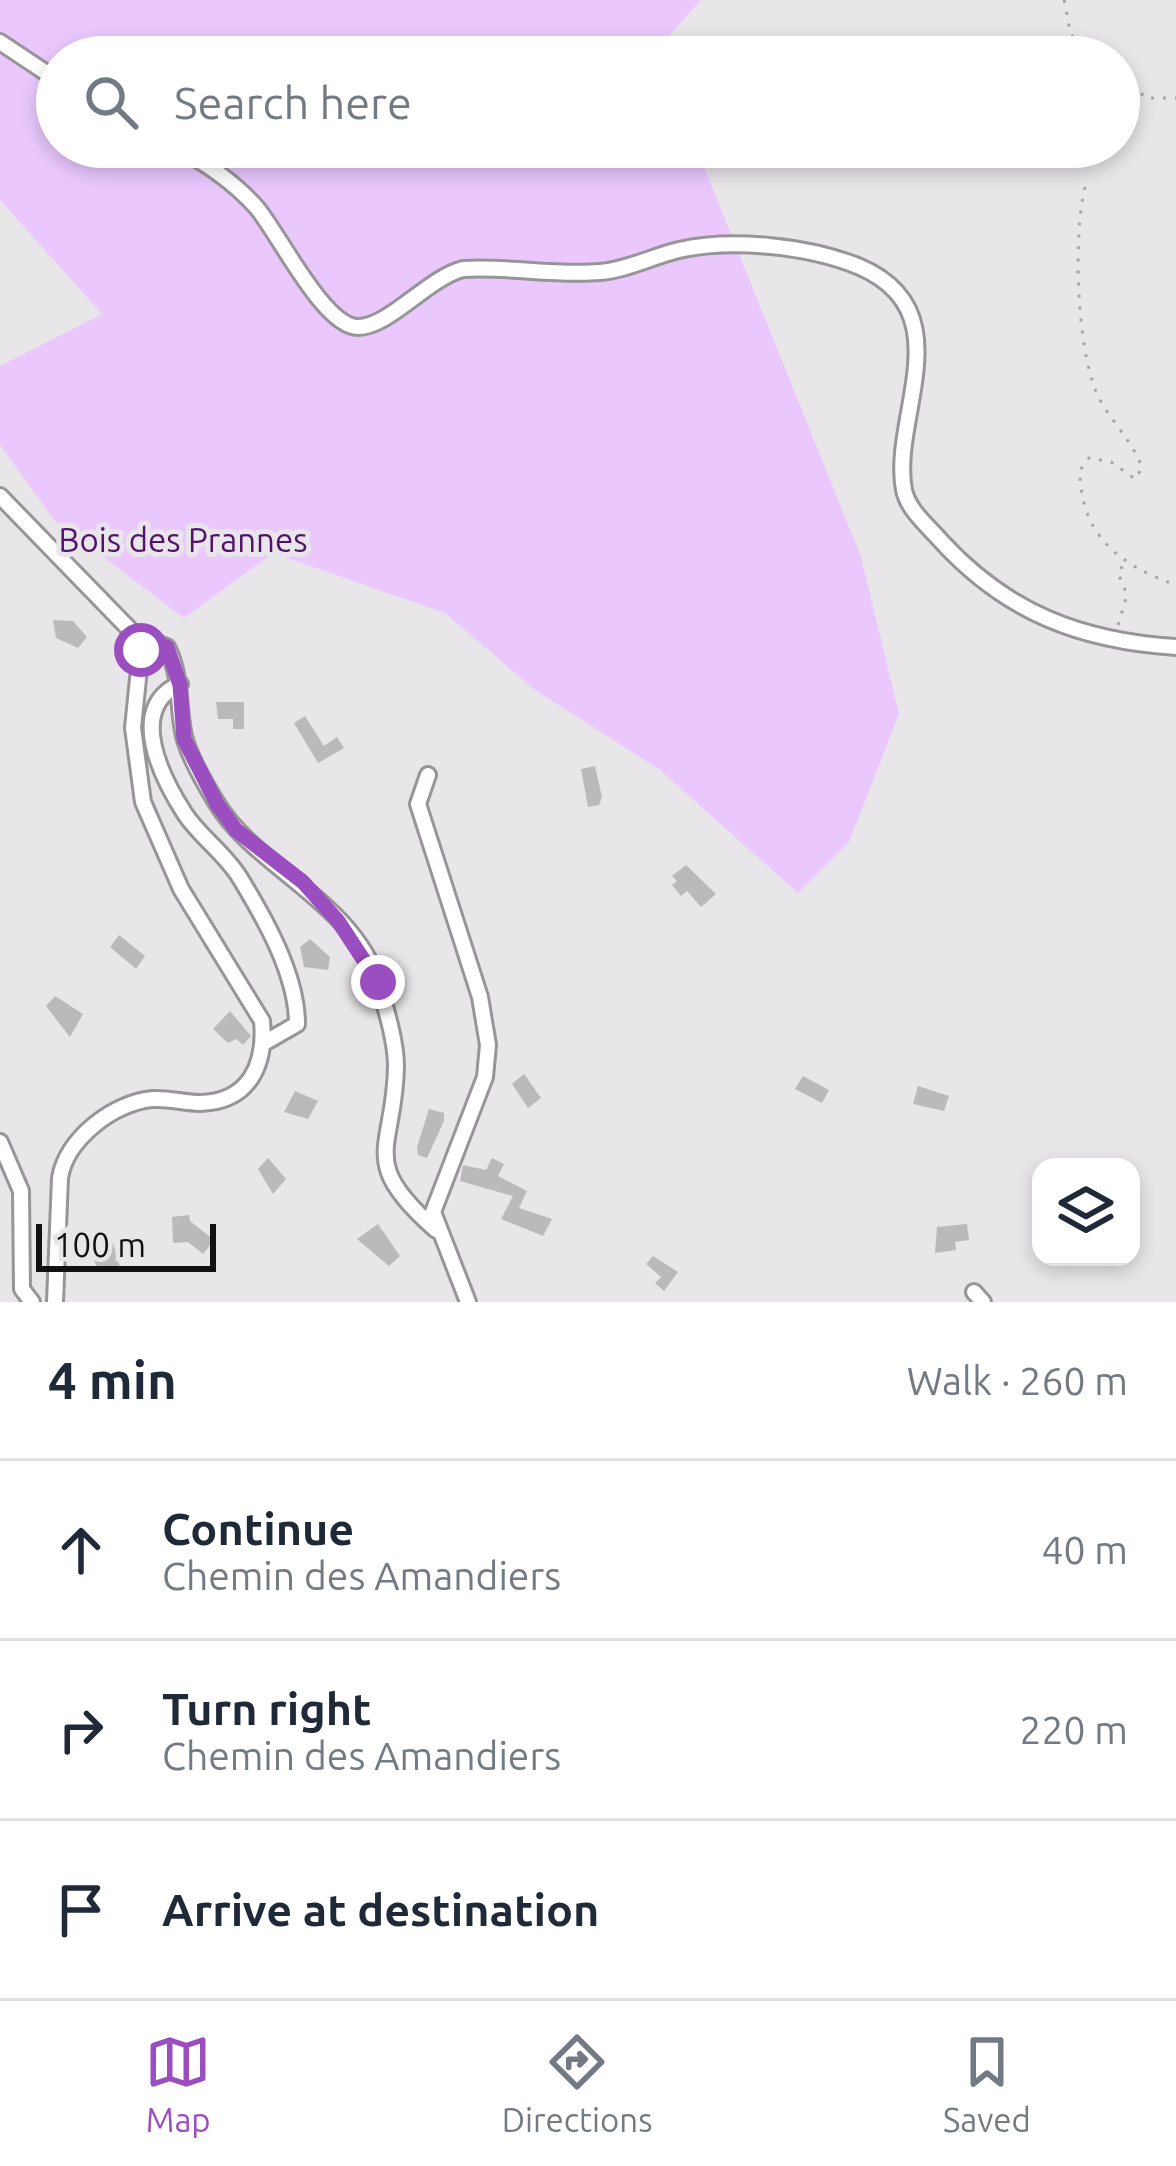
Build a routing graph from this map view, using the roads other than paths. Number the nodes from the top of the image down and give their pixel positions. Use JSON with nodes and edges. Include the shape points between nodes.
{"nodes":[{"id":1,"x":0,"y":41,"type":"edge"},
{"id":2,"x":36,"y":66,"type":"edge"},
{"id":3,"x":209,"y":168,"type":"edge"},
{"id":4,"x":0,"y":496,"type":"edge"},
{"id":5,"x":135,"y":635,"type":"junction"},
{"id":6,"x":1176,"y":646,"type":"edge"},
{"id":7,"x":180,"y":685,"type":"junction"},
{"id":8,"x":428,"y":775,"type":"dead end"},
{"id":9,"x":264,"y":1043,"type":"junction"},
{"id":10,"x":0,"y":1142,"type":"edge"},
{"id":11,"x":436,"y":1230,"type":"junction"},
{"id":12,"x":32,"y":1302,"type":"edge"},
{"id":13,"x":55,"y":1302,"type":"edge"},
{"id":14,"x":468,"y":1302,"type":"edge"}],
"edges":[{"from":1,"to":2,"type":"street"},
{"from":3,"to":6,"type":"street","via":[[255,206],[333,315],[359,327],[463,268],[599,272],[724,246],[813,254],[862,268],[895,294],[916,343],[908,502],[992,592],[1037,614]]},
{"from":4,"to":5,"type":"street"},
{"from":5,"to":7,"type":"street","via":[[167,647]]},
{"from":5,"to":9,"type":"street","via":[[143,802],[181,889],[262,1021]]},
{"from":7,"to":9,"type":"street","via":[[154,711],[153,752],[186,817],[238,875],[285,968],[297,1024]]},
{"from":7,"to":11,"type":"street","via":[[184,739],[217,804],[236,830],[303,882],[368,961],[396,1064],[386,1162],[408,1206]]},
{"from":8,"to":11,"type":"street","via":[[418,804],[488,1045],[485,1077],[435,1202]]},
{"from":9,"to":13,"type":"street","via":[[254,1080],[235,1094],[138,1102],[76,1142],[60,1178]]},
{"from":10,"to":12,"type":"street","via":[[21,1191],[22,1288]]},
{"from":11,"to":14,"type":"street"}]}
